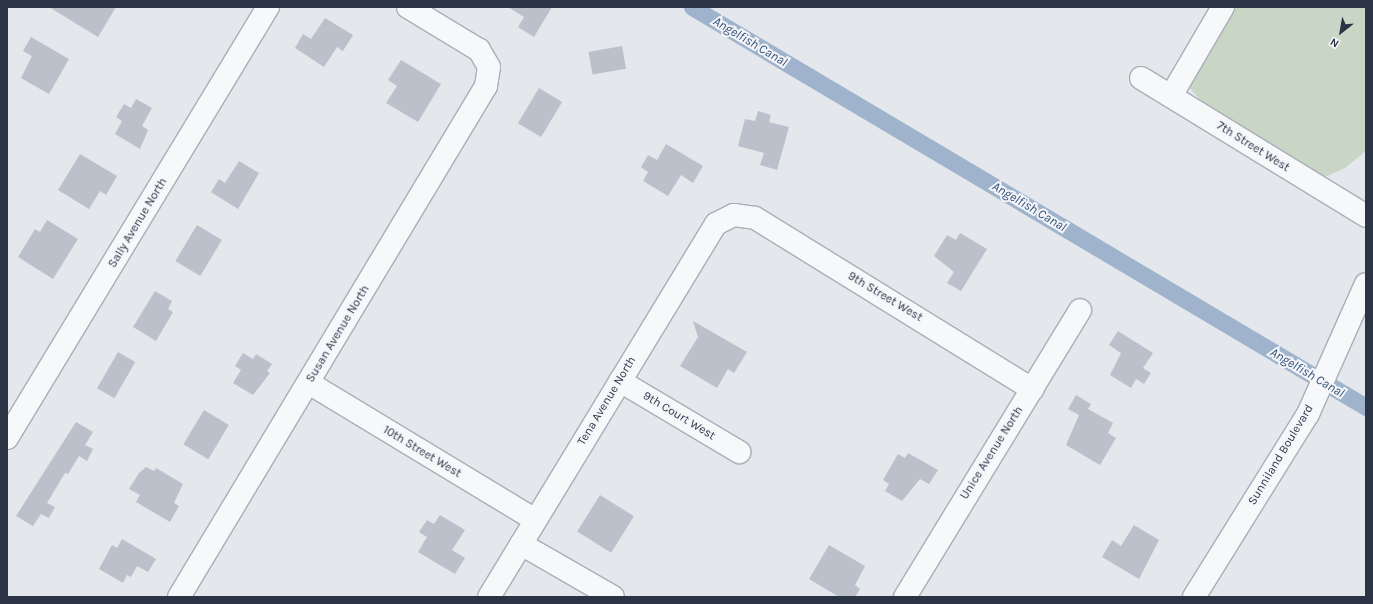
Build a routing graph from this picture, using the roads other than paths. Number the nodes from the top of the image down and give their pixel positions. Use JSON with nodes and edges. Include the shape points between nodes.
{"nodes":[{"id":1,"x":268,"y":7,"type":"edge"},
{"id":2,"x":408,"y":7,"type":"edge"},
{"id":3,"x":1224,"y":7,"type":"edge"},
{"id":4,"x":1141,"y":78,"type":"dead end"},
{"id":5,"x":1171,"y":96,"type":"junction"},
{"id":6,"x":734,"y":215,"type":"joint"},
{"id":7,"x":1366,"y":216,"type":"edge"},
{"id":8,"x":1366,"y":284,"type":"edge"},
{"id":9,"x":1080,"y":310,"type":"dead end"},
{"id":10,"x":620,"y":381,"type":"junction"},
{"id":11,"x":309,"y":383,"type":"junction"},
{"id":12,"x":1032,"y":389,"type":"junction"},
{"id":13,"x":7,"y":438,"type":"edge"},
{"id":14,"x":739,"y":452,"type":"dead end"},
{"id":15,"x":535,"y":520,"type":"junction"},
{"id":16,"x":521,"y":544,"type":"junction"},
{"id":17,"x":179,"y":597,"type":"edge"},
{"id":18,"x":489,"y":597,"type":"edge"},
{"id":19,"x":613,"y":597,"type":"edge"},
{"id":20,"x":905,"y":597,"type":"edge"},
{"id":21,"x":1194,"y":597,"type":"edge"}],
"edges":[{"from":1,"to":13,"type":"street","name":"Sally Avenue North"},
{"from":2,"to":11,"type":"street","name":"Susan Avenue North","via":[[479,50],[489,67],[486,86]]},
{"from":3,"to":5,"type":"street"},
{"from":4,"to":5,"type":"street","name":"7th Street West"},
{"from":5,"to":7,"type":"street","name":"7th Street West"},
{"from":6,"to":10,"type":"street","name":"Tena Avenue North","via":[[716,224]]},
{"from":6,"to":12,"type":"street","name":"9th Street West","via":[[755,218]]},
{"from":8,"to":21,"type":"street","name":"Sunniland Boulevard","via":[[1308,414]]},
{"from":9,"to":12,"type":"street","name":"Unice Avenue North"},
{"from":10,"to":14,"type":"street","name":"9th Court West"},
{"from":10,"to":15,"type":"street","name":"Tena Avenue North"},
{"from":11,"to":15,"type":"street","name":"10th Street West"},
{"from":11,"to":17,"type":"street","name":"Susan Avenue North"},
{"from":12,"to":20,"type":"street","name":"Unice Avenue North"},
{"from":15,"to":16,"type":"street","name":"Tena Avenue North"},
{"from":16,"to":18,"type":"street","name":"Tena Avenue North"},
{"from":16,"to":19,"type":"street"}]}
